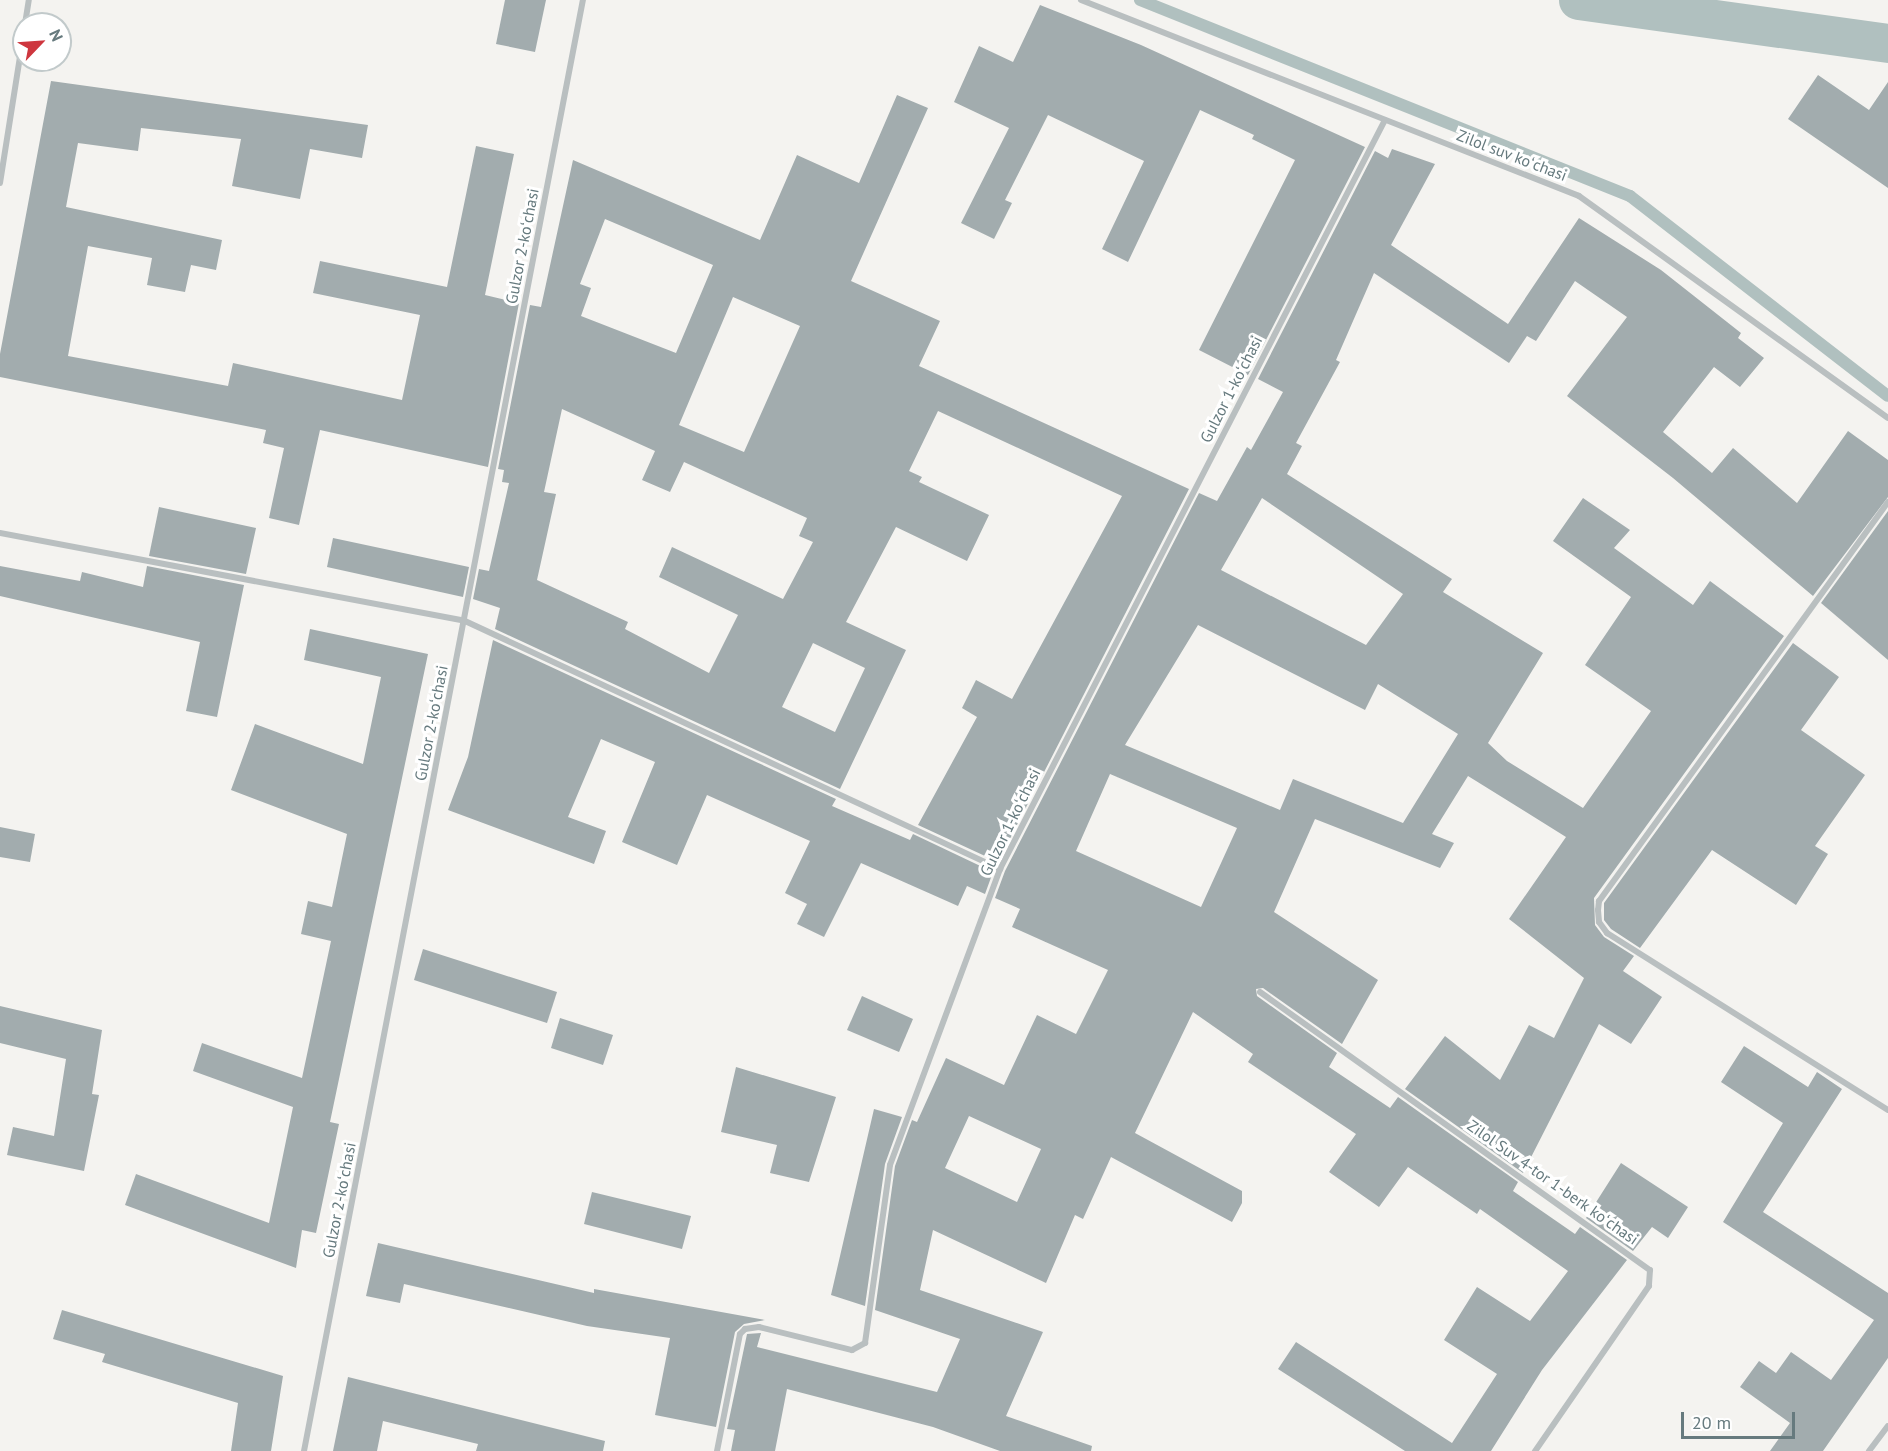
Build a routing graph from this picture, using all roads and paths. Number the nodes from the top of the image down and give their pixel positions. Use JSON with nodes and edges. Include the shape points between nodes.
{"nodes":[{"id":1,"x":583,"y":0,"type":"edge"},
{"id":2,"x":1081,"y":0,"type":"edge"},
{"id":3,"x":17,"y":72,"type":"edge"},
{"id":4,"x":1385,"y":120,"type":"junction"},
{"id":5,"x":0,"y":183,"type":"edge"},
{"id":6,"x":1888,"y":418,"type":"edge"},
{"id":7,"x":1888,"y":502,"type":"edge"},
{"id":8,"x":0,"y":533,"type":"edge"},
{"id":9,"x":465,"y":621,"type":"junction"},
{"id":10,"x":1000,"y":869,"type":"junction"},
{"id":11,"x":1260,"y":992,"type":"dead end"},
{"id":12,"x":1888,"y":1110,"type":"edge"},
{"id":13,"x":1888,"y":1426,"type":"edge"},
{"id":14,"x":304,"y":1451,"type":"edge"},
{"id":15,"x":717,"y":1451,"type":"edge"},
{"id":16,"x":1535,"y":1451,"type":"edge"},
{"id":17,"x":1869,"y":1451,"type":"edge"}],
"edges":[{"from":1,"to":9,"type":"street","name":"Gulzor 2-koʻchasi"},
{"from":2,"to":4,"type":"street","name":"Zilol suv koʻchasi"},
{"from":3,"to":5,"type":"street"},
{"from":4,"to":6,"type":"street","name":"Zilol suv koʻchasi","via":[[1599,207]]},
{"from":4,"to":10,"type":"street","name":"Gulzor 1-koʻchasi"},
{"from":7,"to":12,"type":"street","via":[[1599,902],[1598,910],[1599,922],[1607,933]]},
{"from":8,"to":9,"type":"street"},
{"from":9,"to":10,"type":"street"},
{"from":9,"to":14,"type":"street","name":"Gulzor 2-koʻchasi"},
{"from":10,"to":15,"type":"street","name":"Gulzor 1-koʻchasi","via":[[890,1165],[865,1343],[852,1350],[759,1327],[745,1329],[740,1334]]},
{"from":11,"to":16,"type":"street","name":"Zilol Suv 4-tor 1-berk koʻchasi","via":[[1650,1270],[1649,1286]]},
{"from":13,"to":17,"type":"street"}]}
